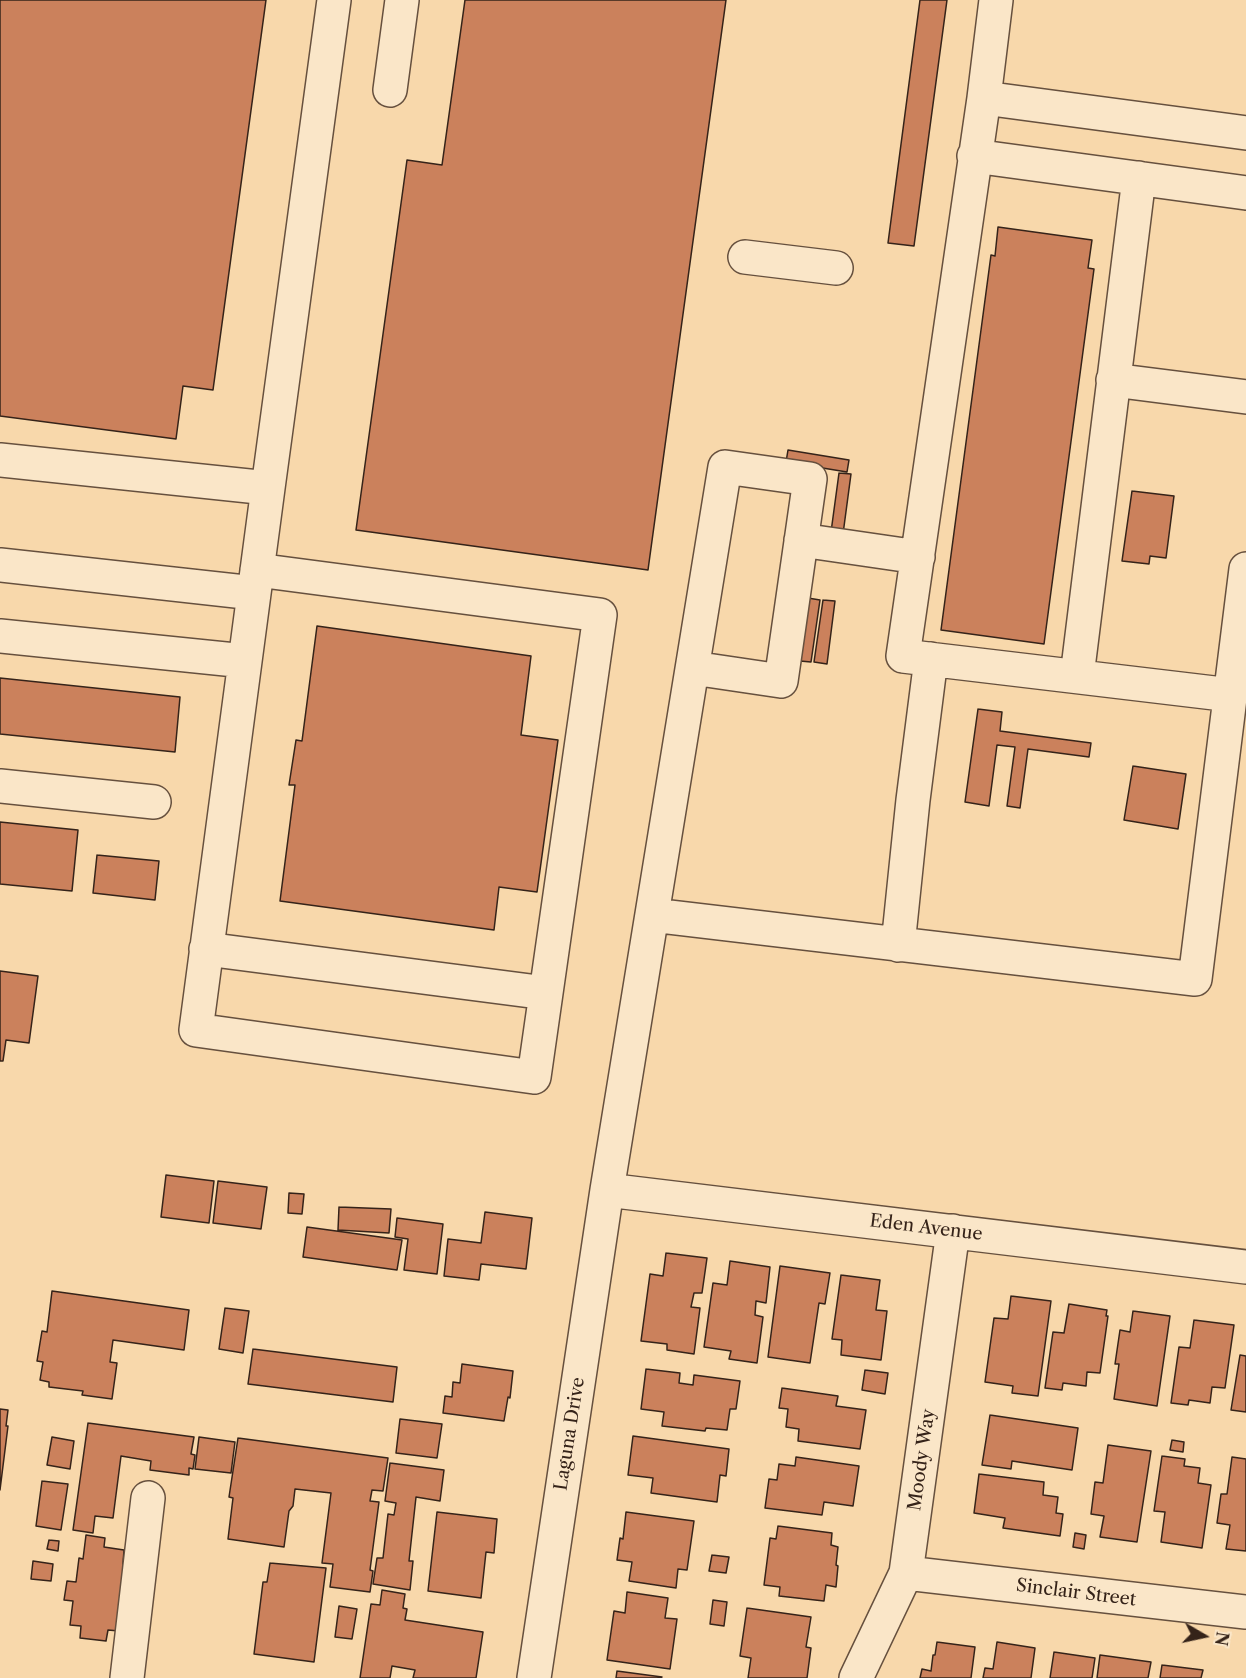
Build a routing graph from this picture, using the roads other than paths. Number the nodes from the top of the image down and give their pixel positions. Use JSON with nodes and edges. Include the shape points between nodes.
{"nodes":[{"id":1,"x":334,"y":0,"type":"edge"},
{"id":2,"x":402,"y":0,"type":"edge"},
{"id":3,"x":996,"y":0,"type":"edge"},
{"id":4,"x":390,"y":90,"type":"dead end"},
{"id":5,"x":984,"y":98,"type":"junction"},
{"id":6,"x":1246,"y":133,"type":"edge"},
{"id":7,"x":974,"y":156,"type":"junction"},
{"id":8,"x":1139,"y":178,"type":"junction"},
{"id":9,"x":1246,"y":192,"type":"edge"},
{"id":10,"x":745,"y":257,"type":"dead end"},
{"id":11,"x":836,"y":268,"type":"dead end"},
{"id":12,"x":1113,"y":380,"type":"junction"},
{"id":13,"x":1246,"y":398,"type":"edge"},
{"id":14,"x":0,"y":460,"type":"edge"},
{"id":15,"x":268,"y":488,"type":"junction"},
{"id":16,"x":801,"y":540,"type":"junction"},
{"id":17,"x":918,"y":557,"type":"junction"},
{"id":18,"x":0,"y":565,"type":"edge"},
{"id":19,"x":1246,"y":569,"type":"edge"},
{"id":20,"x":256,"y":582,"type":"junction"},
{"id":21,"x":0,"y":636,"type":"edge"},
{"id":22,"x":931,"y":659,"type":"junction"},
{"id":23,"x":245,"y":661,"type":"junction"},
{"id":24,"x":693,"y":668,"type":"junction"},
{"id":25,"x":1077,"y":676,"type":"junction"},
{"id":26,"x":1231,"y":695,"type":"junction"},
{"id":27,"x":0,"y":786,"type":"edge"},
{"id":28,"x":154,"y":802,"type":"dead end"},
{"id":29,"x":652,"y":915,"type":"junction"},
{"id":30,"x":898,"y":945,"type":"junction"},
{"id":31,"x":206,"y":949,"type":"junction"},
{"id":32,"x":546,"y":993,"type":"junction"},
{"id":33,"x":607,"y":1190,"type":"junction"},
{"id":34,"x":953,"y":1231,"type":"junction"},
{"id":35,"x":1246,"y":1267,"type":"edge"},
{"id":36,"x":148,"y":1498,"type":"dead end"},
{"id":37,"x":906,"y":1573,"type":"junction"},
{"id":38,"x":1246,"y":1612,"type":"edge"},
{"id":39,"x":127,"y":1678,"type":"edge"},
{"id":40,"x":534,"y":1678,"type":"edge"},
{"id":41,"x":856,"y":1678,"type":"edge"}],
"edges":[{"from":1,"to":15,"type":"street"},
{"from":2,"to":4,"type":"street"},
{"from":3,"to":5,"type":"street"},
{"from":5,"to":6,"type":"street"},
{"from":5,"to":7,"type":"street"},
{"from":7,"to":8,"type":"street"},
{"from":7,"to":17,"type":"street"},
{"from":8,"to":9,"type":"street"},
{"from":8,"to":12,"type":"street"},
{"from":10,"to":11,"type":"street"},
{"from":12,"to":13,"type":"street"},
{"from":12,"to":25,"type":"street"},
{"from":14,"to":15,"type":"street"},
{"from":15,"to":20,"type":"street"},
{"from":16,"to":17,"type":"street"},
{"from":16,"to":24,"type":"street","via":[[781,681]]},
{"from":16,"to":24,"type":"street","name":"Laguna Drive","via":[[810,479],[724,468]]},
{"from":17,"to":22,"type":"street","via":[[903,656]]},
{"from":18,"to":20,"type":"street"},
{"from":19,"to":26,"type":"street"},
{"from":20,"to":23,"type":"street"},
{"from":20,"to":32,"type":"street","via":[[600,615]]},
{"from":21,"to":23,"type":"street"},
{"from":22,"to":25,"type":"street"},
{"from":22,"to":30,"type":"street"},
{"from":23,"to":31,"type":"street"},
{"from":24,"to":29,"type":"street","name":"Laguna Drive"},
{"from":25,"to":26,"type":"street"},
{"from":26,"to":30,"type":"street","via":[[1195,980]]},
{"from":27,"to":28,"type":"street"},
{"from":29,"to":30,"type":"street"},
{"from":29,"to":33,"type":"street","name":"Laguna Drive"},
{"from":31,"to":32,"type":"street"},
{"from":31,"to":32,"type":"street","via":[[196,1030],[534,1077]]},
{"from":33,"to":34,"type":"street","name":"Eden Avenue"},
{"from":33,"to":40,"type":"street","name":"Laguna Drive"},
{"from":34,"to":35,"type":"street","name":"Eden Avenue"},
{"from":34,"to":37,"type":"street","name":"Moody Way"},
{"from":36,"to":39,"type":"street"},
{"from":37,"to":38,"type":"street","name":"Sinclair Street"},
{"from":37,"to":41,"type":"street","name":"Moody Way"}]}
